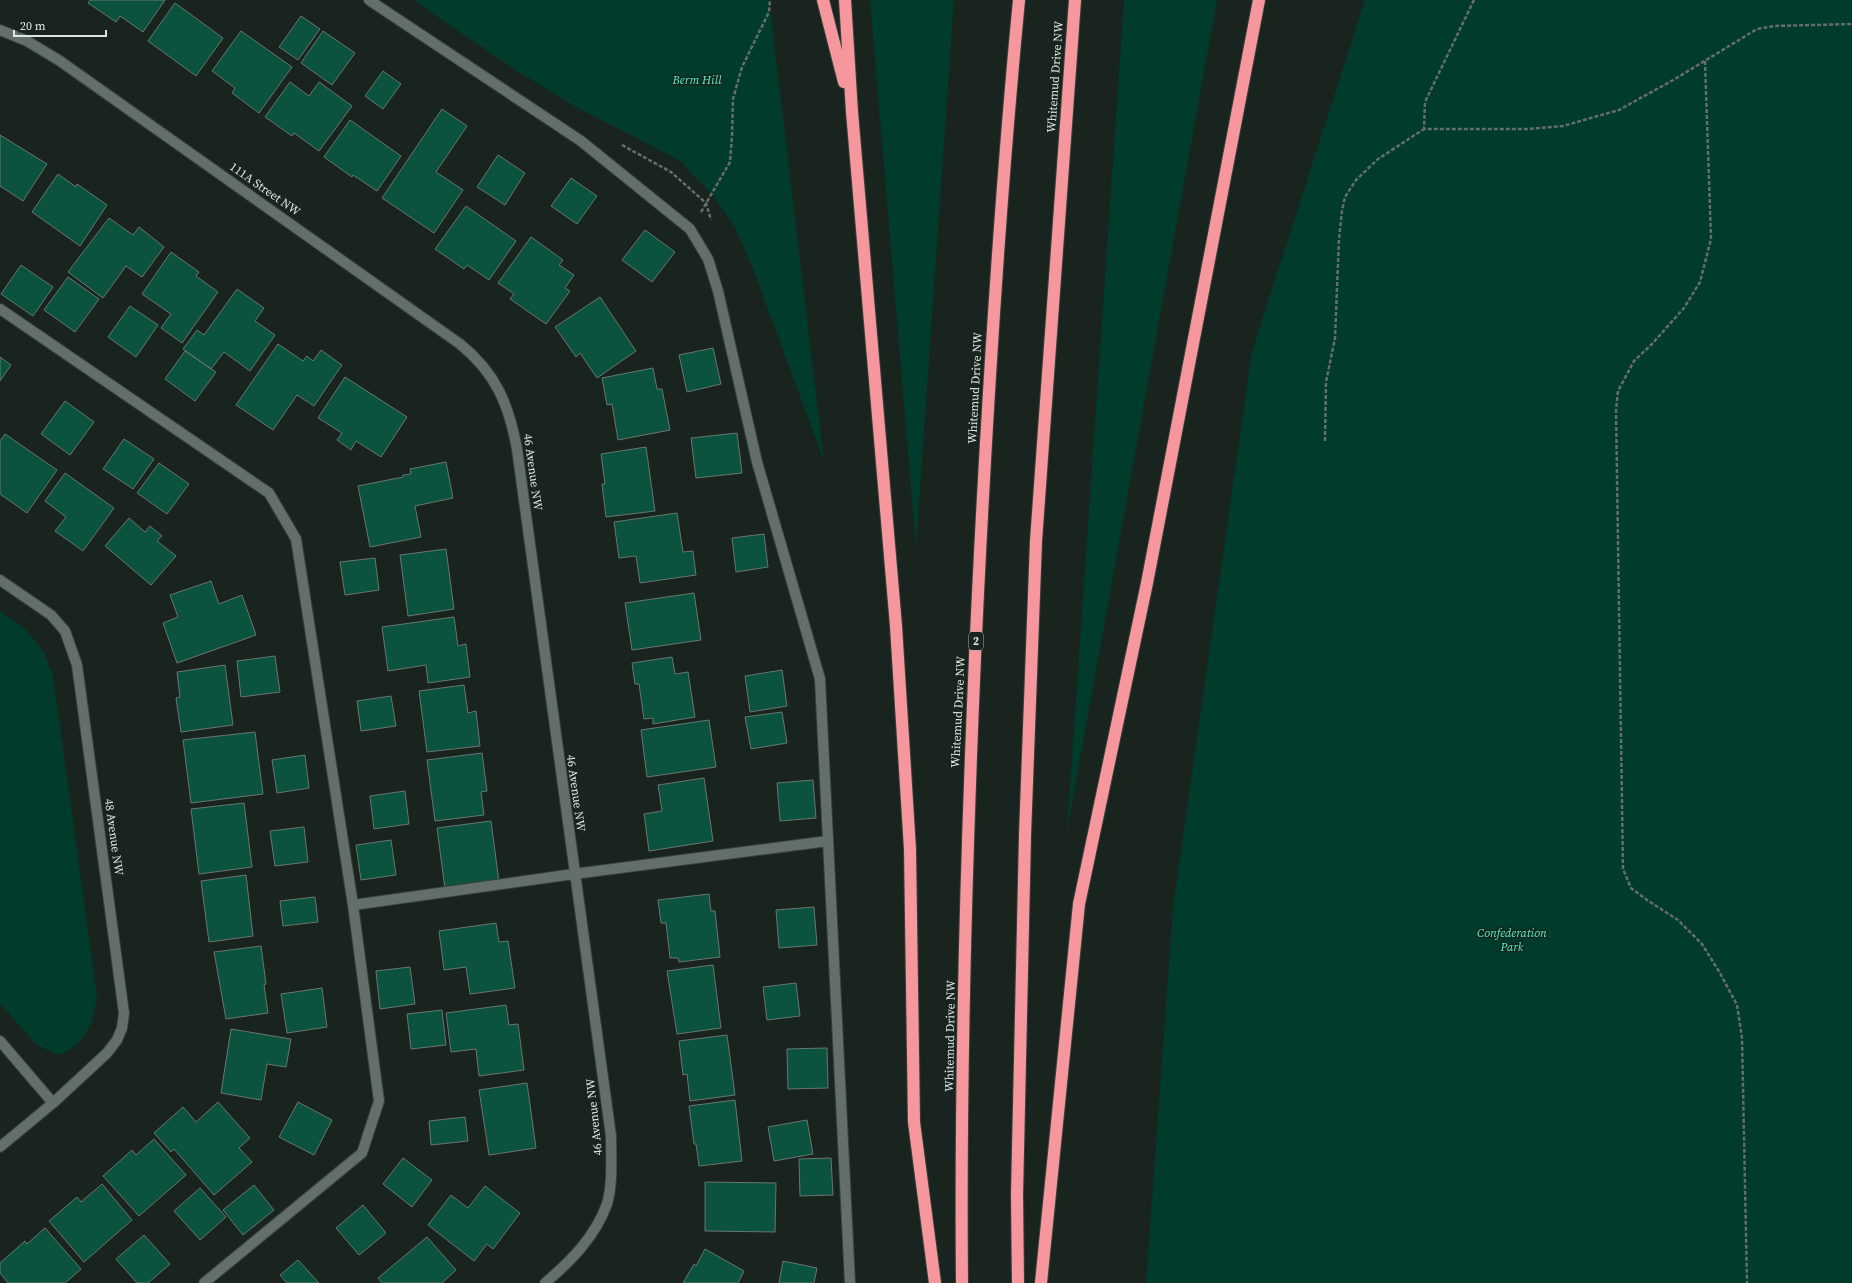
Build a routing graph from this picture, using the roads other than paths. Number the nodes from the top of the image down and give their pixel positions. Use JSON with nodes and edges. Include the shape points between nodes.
{"nodes":[{"id":1,"x":369,"y":0,"type":"edge"},
{"id":2,"x":823,"y":0,"type":"edge"},
{"id":3,"x":844,"y":0,"type":"edge"},
{"id":4,"x":1019,"y":0,"type":"edge"},
{"id":5,"x":1075,"y":0,"type":"edge"},
{"id":6,"x":1259,"y":0,"type":"edge"},
{"id":7,"x":0,"y":30,"type":"edge"},
{"id":8,"x":852,"y":112,"type":"junction"},
{"id":9,"x":0,"y":309,"type":"edge"},
{"id":10,"x":500,"y":389,"type":"joint"},
{"id":11,"x":0,"y":580,"type":"edge"},
{"id":12,"x":828,"y":841,"type":"junction"},
{"id":13,"x":574,"y":874,"type":"junction"},
{"id":14,"x":353,"y":905,"type":"junction"},
{"id":15,"x":0,"y":1041,"type":"edge"},
{"id":16,"x":52,"y":1103,"type":"junction"},
{"id":17,"x":0,"y":1147,"type":"edge"},
{"id":18,"x":204,"y":1283,"type":"edge"},
{"id":19,"x":545,"y":1283,"type":"edge"},
{"id":20,"x":850,"y":1283,"type":"edge"},
{"id":21,"x":934,"y":1283,"type":"edge"},
{"id":22,"x":962,"y":1283,"type":"edge"},
{"id":23,"x":1018,"y":1283,"type":"edge"},
{"id":24,"x":1041,"y":1283,"type":"edge"}],
"edges":[{"from":1,"to":12,"type":"street","via":[[581,141],[690,229],[708,259],[718,290],[757,462],[820,679]]},
{"from":2,"to":8,"type":"highway"},
{"from":3,"to":8,"type":"highway"},
{"from":4,"to":22,"type":"highway","name":"Whitemud Drive NW","number":"2","via":[[996,262],[980,535],[967,835],[961,1187]]},
{"from":5,"to":23,"type":"highway","name":"Whitemud Drive NW","via":[[1036,540],[1024,859],[1017,1195]]},
{"from":6,"to":24,"type":"highway","via":[[1147,582],[1079,904]]},
{"from":7,"to":10,"type":"street","name":"111A Street NW","via":[[27,41],[60,60],[460,344],[475,356]]},
{"from":8,"to":21,"type":"highway","via":[[896,618],[910,849],[914,1122]]},
{"from":9,"to":14,"type":"street","via":[[269,493],[296,539]]},
{"from":10,"to":13,"type":"street","name":"46 Avenue NW","via":[[512,421],[517,449]]},
{"from":11,"to":16,"type":"street","name":"48 Avenue NW","via":[[51,615],[65,631],[77,665],[124,1012],[122,1028],[107,1053]]},
{"from":12,"to":13,"type":"street"},
{"from":12,"to":20,"type":"street"},
{"from":13,"to":14,"type":"street"},
{"from":13,"to":19,"type":"street","name":"46 Avenue NW","via":[[611,1136],[611,1169],[607,1202],[597,1225],[583,1247]]},
{"from":14,"to":18,"type":"street","via":[[379,1101],[362,1153]]},
{"from":15,"to":16,"type":"street"},
{"from":16,"to":17,"type":"street","name":"48 Avenue NW"}]}
